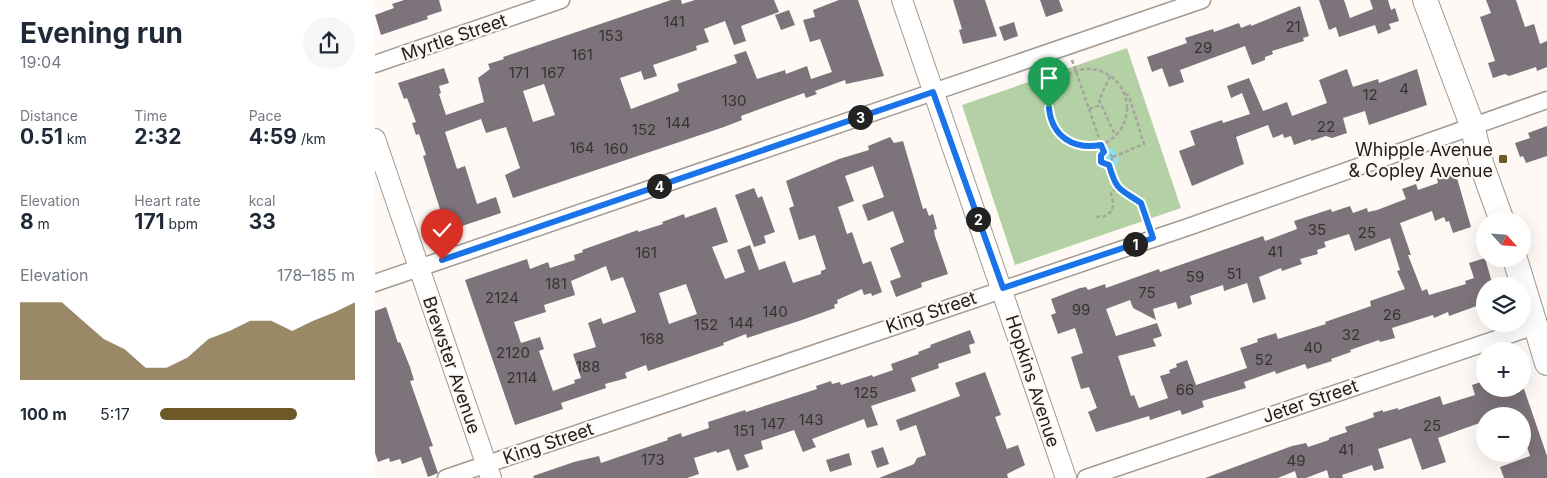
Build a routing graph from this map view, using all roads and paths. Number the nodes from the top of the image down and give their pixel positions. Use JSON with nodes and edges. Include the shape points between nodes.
{"nodes":[{"id":1,"x":561,"y":0,"type":"edge"},
{"id":2,"x":902,"y":0,"type":"edge"},
{"id":3,"x":1202,"y":0,"type":"edge"},
{"id":4,"x":1425,"y":0,"type":"edge"},
{"id":5,"x":1067,"y":46,"type":"junction"},
{"id":6,"x":375,"y":64,"type":"edge"},
{"id":7,"x":1076,"y":71,"type":"junction"},
{"id":8,"x":1110,"y":76,"type":"junction"},
{"id":9,"x":933,"y":92,"type":"junction"},
{"id":10,"x":1125,"y":94,"type":"junction"},
{"id":11,"x":1547,"y":100,"type":"edge"},
{"id":12,"x":1101,"y":105,"type":"junction"},
{"id":13,"x":1089,"y":109,"type":"junction"},
{"id":14,"x":1471,"y":125,"type":"junction"},
{"id":15,"x":1115,"y":135,"type":"junction"},
{"id":16,"x":375,"y":139,"type":"edge"},
{"id":17,"x":1101,"y":145,"type":"junction"},
{"id":18,"x":1104,"y":152,"type":"junction"},
{"id":19,"x":1113,"y":157,"type":"junction"},
{"id":20,"x":1109,"y":165,"type":"junction"},
{"id":21,"x":1117,"y":187,"type":"junction"},
{"id":22,"x":1499,"y":212,"type":"edge"},
{"id":23,"x":1096,"y":217,"type":"dead end"},
{"id":24,"x":1153,"y":238,"type":"junction"},
{"id":25,"x":419,"y":268,"type":"junction"},
{"id":26,"x":1518,"y":268,"type":"edge"},
{"id":27,"x":375,"y":283,"type":"edge"},
{"id":28,"x":1003,"y":288,"type":"junction"},
{"id":29,"x":1535,"y":326,"type":"junction"},
{"id":30,"x":1547,"y":363,"type":"edge"},
{"id":31,"x":489,"y":471,"type":"edge"},
{"id":32,"x":446,"y":478,"type":"edge"},
{"id":33,"x":1066,"y":478,"type":"edge"},
{"id":34,"x":1086,"y":478,"type":"edge"}],
"edges":[{"from":1,"to":6,"type":"street","name":"Myrtle Street"},
{"from":2,"to":9,"type":"street","name":"Hopkins Avenue"},
{"from":3,"to":5,"type":"street"},
{"from":4,"to":14,"type":"main road"},
{"from":5,"to":7,"type":"path"},
{"from":5,"to":9,"type":"street"},
{"from":7,"to":8,"type":"path","via":[[1093,69]]},
{"from":7,"to":13,"type":"path"},
{"from":7,"to":17,"type":"path","via":[[1065,76],[1053,90],[1050,117],[1058,134],[1073,144]]},
{"from":8,"to":10,"type":"path"},
{"from":8,"to":12,"type":"path","via":[[1099,100]]},
{"from":9,"to":25,"type":"street"},
{"from":9,"to":28,"type":"street","name":"Hopkins Avenue"},
{"from":10,"to":15,"type":"path","via":[[1127,114]]},
{"from":10,"to":19,"type":"path","via":[[1129,96],[1145,144]]},
{"from":11,"to":14,"type":"street","name":"King Street"},
{"from":12,"to":13,"type":"path"},
{"from":12,"to":15,"type":"path"},
{"from":13,"to":17,"type":"path"},
{"from":14,"to":22,"type":"main road"},
{"from":14,"to":24,"type":"street","name":"King Street"},
{"from":15,"to":17,"type":"path"},
{"from":16,"to":25,"type":"street","name":"Brewster Avenue"},
{"from":17,"to":18,"type":"path"},
{"from":18,"to":19,"type":"path"},
{"from":18,"to":20,"type":"path","via":[[1101,162]]},
{"from":19,"to":20,"type":"path"},
{"from":20,"to":21,"type":"path"},
{"from":21,"to":23,"type":"path","via":[[1111,193],[1112,210],[1105,216]]},
{"from":21,"to":24,"type":"path","via":[[1141,203]]},
{"from":24,"to":28,"type":"street","name":"King Street"},
{"from":25,"to":27,"type":"street"},
{"from":25,"to":31,"type":"street","name":"Brewster Avenue"},
{"from":26,"to":29,"type":"main road"},
{"from":28,"to":31,"type":"street","name":"King Street"},
{"from":28,"to":33,"type":"street","name":"Hopkins Avenue"},
{"from":29,"to":30,"type":"main road"},
{"from":29,"to":34,"type":"street","name":"Jeter Street"},
{"from":31,"to":32,"type":"street","name":"King Street"}]}
